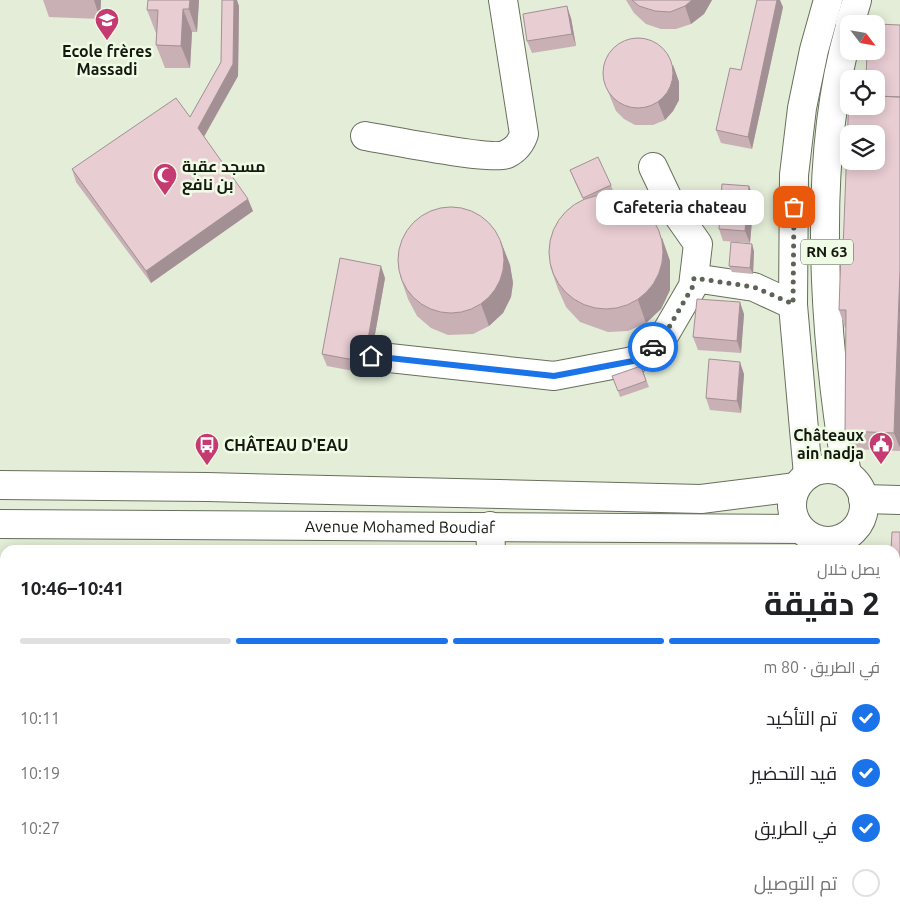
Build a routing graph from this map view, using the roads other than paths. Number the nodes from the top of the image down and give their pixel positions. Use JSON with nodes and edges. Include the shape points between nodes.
{"nodes":[{"id":1,"x":502,"y":0,"type":"edge"},
{"id":2,"x":828,"y":0,"type":"edge"},
{"id":3,"x":857,"y":0,"type":"edge"},
{"id":4,"x":853,"y":15,"type":"edge"},
{"id":5,"x":840,"y":60,"type":"edge"},
{"id":6,"x":365,"y":136,"type":"dead end"},
{"id":7,"x":652,"y":167,"type":"dead end"},
{"id":8,"x":694,"y":278,"type":"junction"},
{"id":9,"x":793,"y":304,"type":"junction"},
{"id":10,"x":371,"y":356,"type":"dead end"},
{"id":11,"x":847,"y":475,"type":"junction"},
{"id":12,"x":802,"y":481,"type":"junction"},
{"id":13,"x":0,"y":485,"type":"edge"},
{"id":14,"x":863,"y":499,"type":"junction"},
{"id":15,"x":900,"y":500,"type":"edge"},
{"id":16,"x":6,"y":528,"type":"edge"},
{"id":17,"x":490,"y":538,"type":"edge"},
{"id":18,"x":856,"y":538,"type":"edge"},
{"id":19,"x":809,"y":539,"type":"edge"}],
"edges":[{"from":1,"to":6,"type":"main road","via":[[524,134],[520,145],[506,155],[478,155]]},
{"from":2,"to":9,"type":"main road","number":"RN 63","via":[[804,100],[794,176]]},
{"from":3,"to":4,"type":"main road"},
{"from":5,"to":11,"type":"main road","number":"RN 63","via":[[832,114],[826,238],[833,382]]},
{"from":7,"to":8,"type":"main road","via":[[672,207],[698,244]]},
{"from":8,"to":9,"type":"main road","via":[[754,287]]},
{"from":8,"to":10,"type":"main road","via":[[693,286],[661,341],[633,361],[554,376]]},
{"from":9,"to":12,"type":"main road","number":"RN 63"},
{"from":11,"to":12,"type":"main road","via":[[828,469]]},
{"from":11,"to":14,"type":"main road","via":[[855,481]]},
{"from":12,"to":13,"type":"main road","name":"Avenue Mohamed Boudiaf","via":[[701,499],[207,486]]},
{"from":12,"to":19,"type":"main road","via":[[792,497],[792,508]]},
{"from":14,"to":15,"type":"main road"},
{"from":14,"to":18,"type":"main road"},
{"from":16,"to":17,"type":"main road","name":"Avenue Mohamed Boudiaf"},
{"from":17,"to":19,"type":"main road","name":"Avenue Mohamed Boudiaf"},
{"from":18,"to":19,"type":"main road","via":[[848,534],[837,540]]}]}
